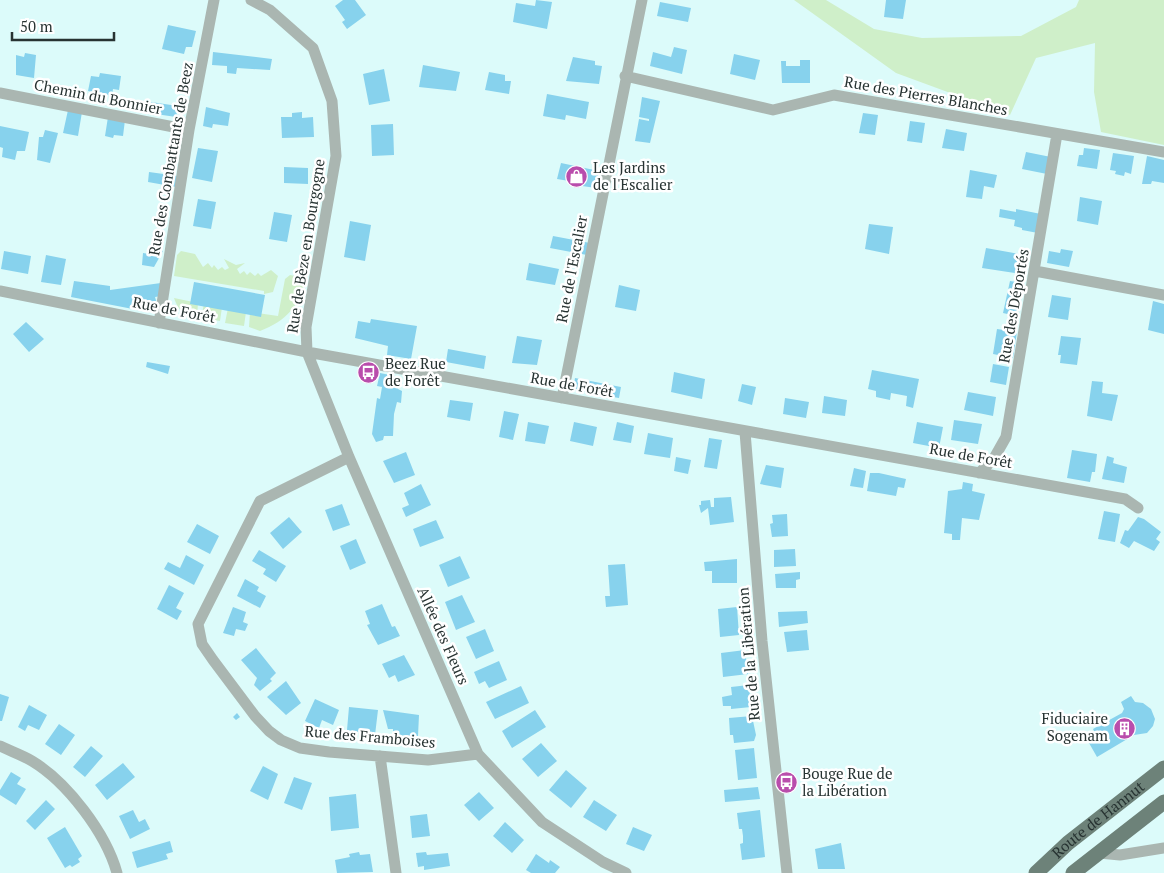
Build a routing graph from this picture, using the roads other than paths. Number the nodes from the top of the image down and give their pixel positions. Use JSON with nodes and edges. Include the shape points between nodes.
{"nodes":[{"id":1,"x":214,"y":0,"type":"edge"},
{"id":2,"x":251,"y":0,"type":"edge"},
{"id":3,"x":642,"y":0,"type":"edge"},
{"id":4,"x":625,"y":76,"type":"junction"},
{"id":5,"x":0,"y":93,"type":"edge"},
{"id":6,"x":189,"y":130,"type":"junction"},
{"id":7,"x":1057,"y":134,"type":"junction"},
{"id":8,"x":1164,"y":152,"type":"edge"},
{"id":9,"x":1035,"y":271,"type":"junction"},
{"id":10,"x":2,"y":294,"type":"edge"},
{"id":11,"x":1164,"y":295,"type":"edge"},
{"id":12,"x":159,"y":323,"type":"junction"},
{"id":13,"x":307,"y":352,"type":"junction"},
{"id":14,"x":562,"y":398,"type":"junction"},
{"id":15,"x":745,"y":432,"type":"junction"},
{"id":16,"x":349,"y":457,"type":"junction"},
{"id":17,"x":979,"y":473,"type":"junction"},
{"id":18,"x":1138,"y":508,"type":"dead end"},
{"id":19,"x":0,"y":746,"type":"edge"},
{"id":20,"x":478,"y":754,"type":"junction"},
{"id":21,"x":380,"y":756,"type":"junction"},
{"id":22,"x":1164,"y":768,"type":"edge"},
{"id":23,"x":1164,"y":802,"type":"edge"},
{"id":24,"x":1164,"y":848,"type":"edge"},
{"id":25,"x":1099,"y":853,"type":"junction"},
{"id":26,"x":117,"y":873,"type":"edge"},
{"id":27,"x":396,"y":873,"type":"edge"},
{"id":28,"x":626,"y":873,"type":"edge"},
{"id":29,"x":787,"y":873,"type":"edge"},
{"id":30,"x":1036,"y":873,"type":"edge"},
{"id":31,"x":1073,"y":873,"type":"edge"}],
"edges":[{"from":1,"to":6,"type":"street","name":"Rue des Combattants de Beez"},
{"from":2,"to":13,"type":"street","name":"Rue de Bèze en Bourgogne","via":[[270,10],[313,48],[332,101],[336,156],[306,327]]},
{"from":3,"to":4,"type":"street","name":"Rue de l'Escalier"},
{"from":4,"to":7,"type":"street","name":"Rue des Pierres Blanches","via":[[773,110],[834,95]]},
{"from":4,"to":14,"type":"street","name":"Rue de l'Escalier"},
{"from":5,"to":6,"type":"street","name":"Chemin du Bonnier"},
{"from":6,"to":12,"type":"street","name":"Rue des Combattants de Beez"},
{"from":7,"to":8,"type":"street","name":"Rue des Pierres Blanches"},
{"from":7,"to":9,"type":"street","name":"Rue des Déportés"},
{"from":9,"to":11,"type":"street"},
{"from":9,"to":17,"type":"street","name":"Rue des Déportés","via":[[1006,437],[994,460]]},
{"from":10,"to":12,"type":"street","name":"Rue de Forêt"},
{"from":12,"to":13,"type":"street","name":"Rue de Forêt"},
{"from":13,"to":14,"type":"street","name":"Rue de Forêt"},
{"from":13,"to":16,"type":"street","name":"Allée des Fleurs"},
{"from":14,"to":15,"type":"street","name":"Rue de Forêt"},
{"from":15,"to":17,"type":"street","name":"Rue de Forêt"},
{"from":15,"to":29,"type":"street","name":"Rue de la Libération","via":[[762,641]]},
{"from":16,"to":20,"type":"street","name":"Allée des Fleurs"},
{"from":16,"to":21,"type":"street","name":"Rue des Framboises","via":[[260,501],[198,624],[202,644],[213,660],[255,716],[275,735],[300,748]]},
{"from":17,"to":18,"type":"street","name":"Rue de Forêt","via":[[1125,499]]},
{"from":19,"to":26,"type":"street","via":[[32,761],[62,784],[92,822]]},
{"from":20,"to":21,"type":"street","name":"Rue des Framboises","via":[[428,760]]},
{"from":20,"to":28,"type":"street","name":"Allée des Fleurs","via":[[542,822],[578,847]]},
{"from":21,"to":27,"type":"street"},
{"from":22,"to":30,"type":"main road","name":"Route de Hannut","via":[[1068,843]]},
{"from":23,"to":25,"type":"main road","name":"Route de Hannut"},
{"from":24,"to":25,"type":"street","name":"Route de Hannut","via":[[1120,855]]},
{"from":25,"to":31,"type":"main road","name":"Route de Hannut"}]}
